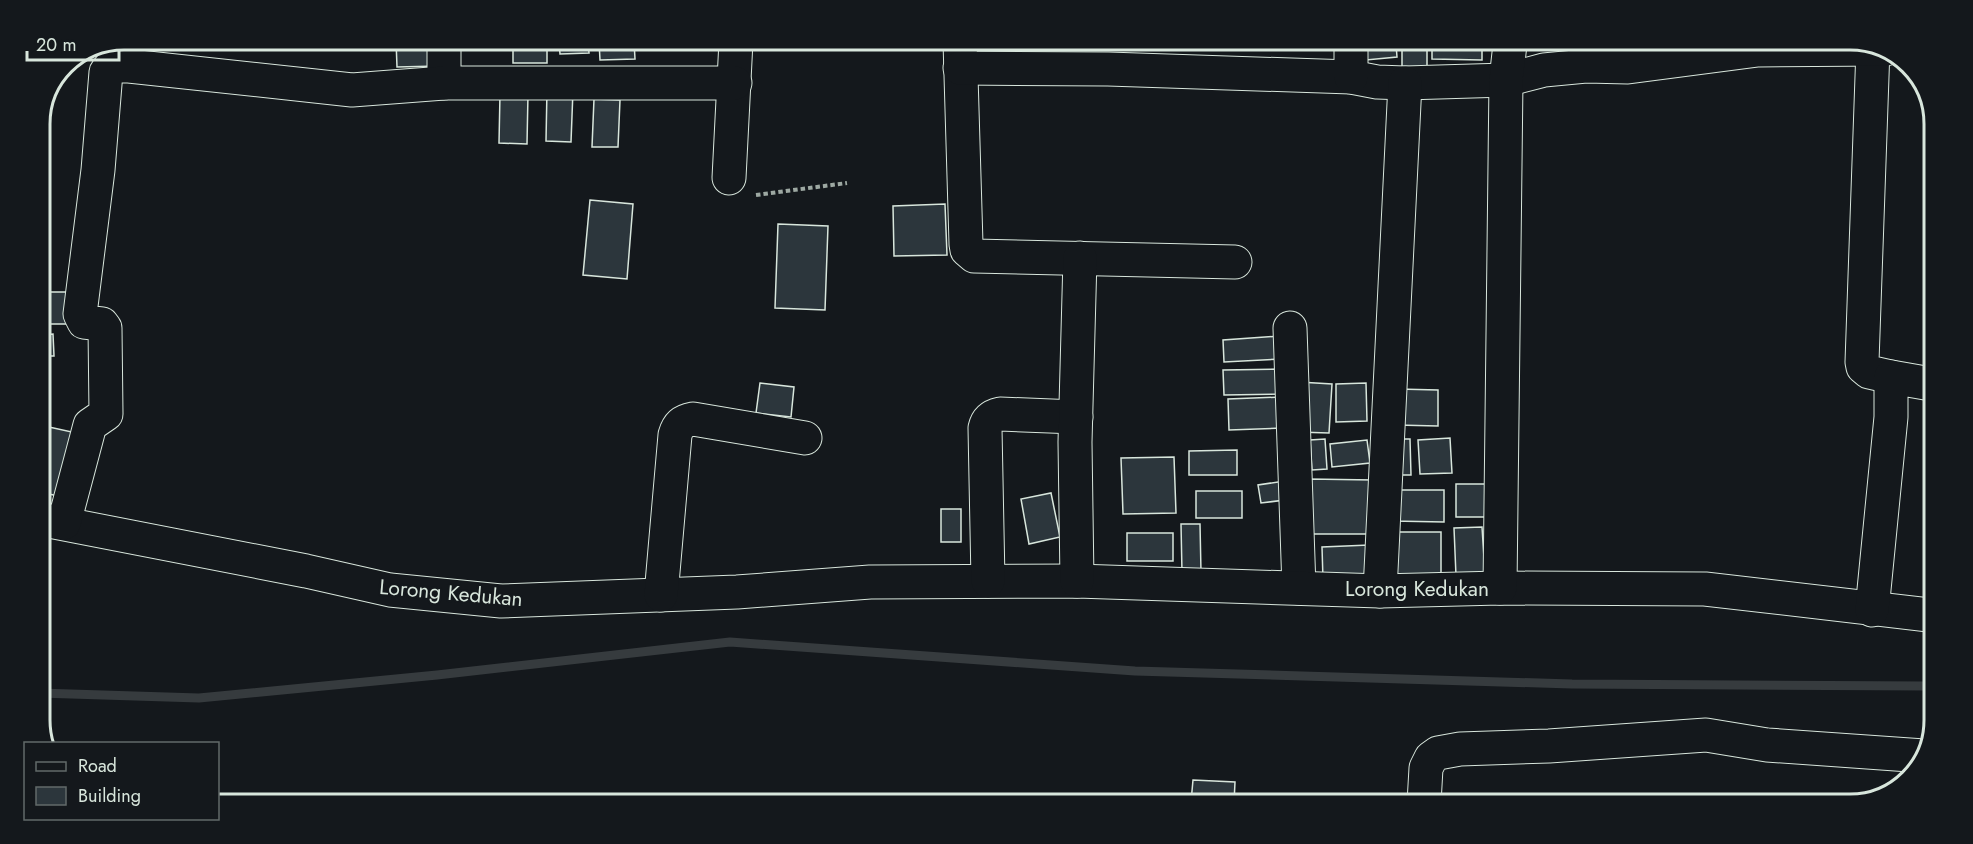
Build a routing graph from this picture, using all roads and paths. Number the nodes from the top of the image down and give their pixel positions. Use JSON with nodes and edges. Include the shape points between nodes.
{"nodes":[{"id":1,"x":444,"y":49,"type":"edge"},
{"id":2,"x":736,"y":49,"type":"edge"},
{"id":3,"x":1351,"y":49,"type":"edge"},
{"id":4,"x":1509,"y":49,"type":"edge"},
{"id":5,"x":1851,"y":49,"type":"edge"},
{"id":6,"x":960,"y":55,"type":"edge"},
{"id":7,"x":1879,"y":55,"type":"edge"},
{"id":8,"x":1104,"y":56,"type":"edge"},
{"id":9,"x":1351,"y":77,"type":"junction"},
{"id":10,"x":1506,"y":80,"type":"junction"},
{"id":11,"x":444,"y":83,"type":"junction"},
{"id":12,"x":735,"y":83,"type":"junction"},
{"id":13,"x":1405,"y":83,"type":"junction"},
{"id":14,"x":729,"y":178,"type":"joint"},
{"id":15,"x":847,"y":183,"type":"dead end"},
{"id":16,"x":1080,"y":258,"type":"junction"},
{"id":17,"x":1235,"y":262,"type":"dead end"},
{"id":18,"x":1290,"y":328,"type":"dead end"},
{"id":19,"x":1892,"y":377,"type":"junction"},
{"id":20,"x":1923,"y":383,"type":"edge"},
{"id":21,"x":1076,"y":417,"type":"junction"},
{"id":22,"x":805,"y":438,"type":"dead end"},
{"id":23,"x":52,"y":521,"type":"edge"},
{"id":24,"x":988,"y":581,"type":"junction"},
{"id":25,"x":1077,"y":581,"type":"junction"},
{"id":26,"x":1299,"y":588,"type":"junction"},
{"id":27,"x":1500,"y":588,"type":"junction"},
{"id":28,"x":1380,"y":591,"type":"junction"},
{"id":29,"x":661,"y":595,"type":"junction"},
{"id":30,"x":1872,"y":610,"type":"junction"},
{"id":31,"x":1924,"y":615,"type":"edge"},
{"id":32,"x":1915,"y":755,"type":"edge"},
{"id":33,"x":1425,"y":794,"type":"edge"}],
"edges":[{"from":1,"to":11,"type":"street"},
{"from":2,"to":12,"type":"street"},
{"from":3,"to":9,"type":"street"},
{"from":4,"to":10,"type":"street"},
{"from":5,"to":10,"type":"street","via":[[1758,50],[1628,67],[1544,70]]},
{"from":6,"to":8,"type":"street"},
{"from":6,"to":16,"type":"street","via":[[967,250],[974,256]]},
{"from":7,"to":19,"type":"street","via":[[1862,362],[1869,372]]},
{"from":8,"to":9,"type":"street"},
{"from":9,"to":13,"type":"street"},
{"from":10,"to":13,"type":"street"},
{"from":10,"to":27,"type":"street"},
{"from":11,"to":12,"type":"street"},
{"from":11,"to":23,"type":"street","via":[[352,90],[111,66],[106,72],[80,314],[84,322],[102,324],[105,328],[106,414],[90,425]]},
{"from":12,"to":14,"type":"street"},
{"from":13,"to":28,"type":"street"},
{"from":14,"to":15,"type":"path","via":[[737,191],[751,195]]},
{"from":16,"to":17,"type":"street"},
{"from":16,"to":21,"type":"street"},
{"from":18,"to":26,"type":"street"},
{"from":19,"to":20,"type":"street"},
{"from":19,"to":30,"type":"street"},
{"from":21,"to":24,"type":"street","via":[[1000,414],[986,422]]},
{"from":21,"to":25,"type":"street"},
{"from":22,"to":29,"type":"street","via":[[693,419],[678,426]]},
{"from":23,"to":29,"type":"street","name":"Lorong Kedukan","via":[[390,590],[501,601]]},
{"from":24,"to":25,"type":"street","name":"Lorong Kedukan"},
{"from":24,"to":29,"type":"street","name":"Lorong Kedukan","via":[[870,582]]},
{"from":25,"to":26,"type":"street","name":"Lorong Kedukan"},
{"from":26,"to":28,"type":"street","name":"Lorong Kedukan"},
{"from":27,"to":28,"type":"street","name":"Lorong Kedukan"},
{"from":27,"to":30,"type":"street","name":"Lorong Kedukan","via":[[1705,589]]},
{"from":30,"to":31,"type":"street","name":"Lorong Kedukan"},
{"from":32,"to":33,"type":"street","via":[[1767,744],[1706,735],[1460,749],[1431,758],[1426,768]]}]}
